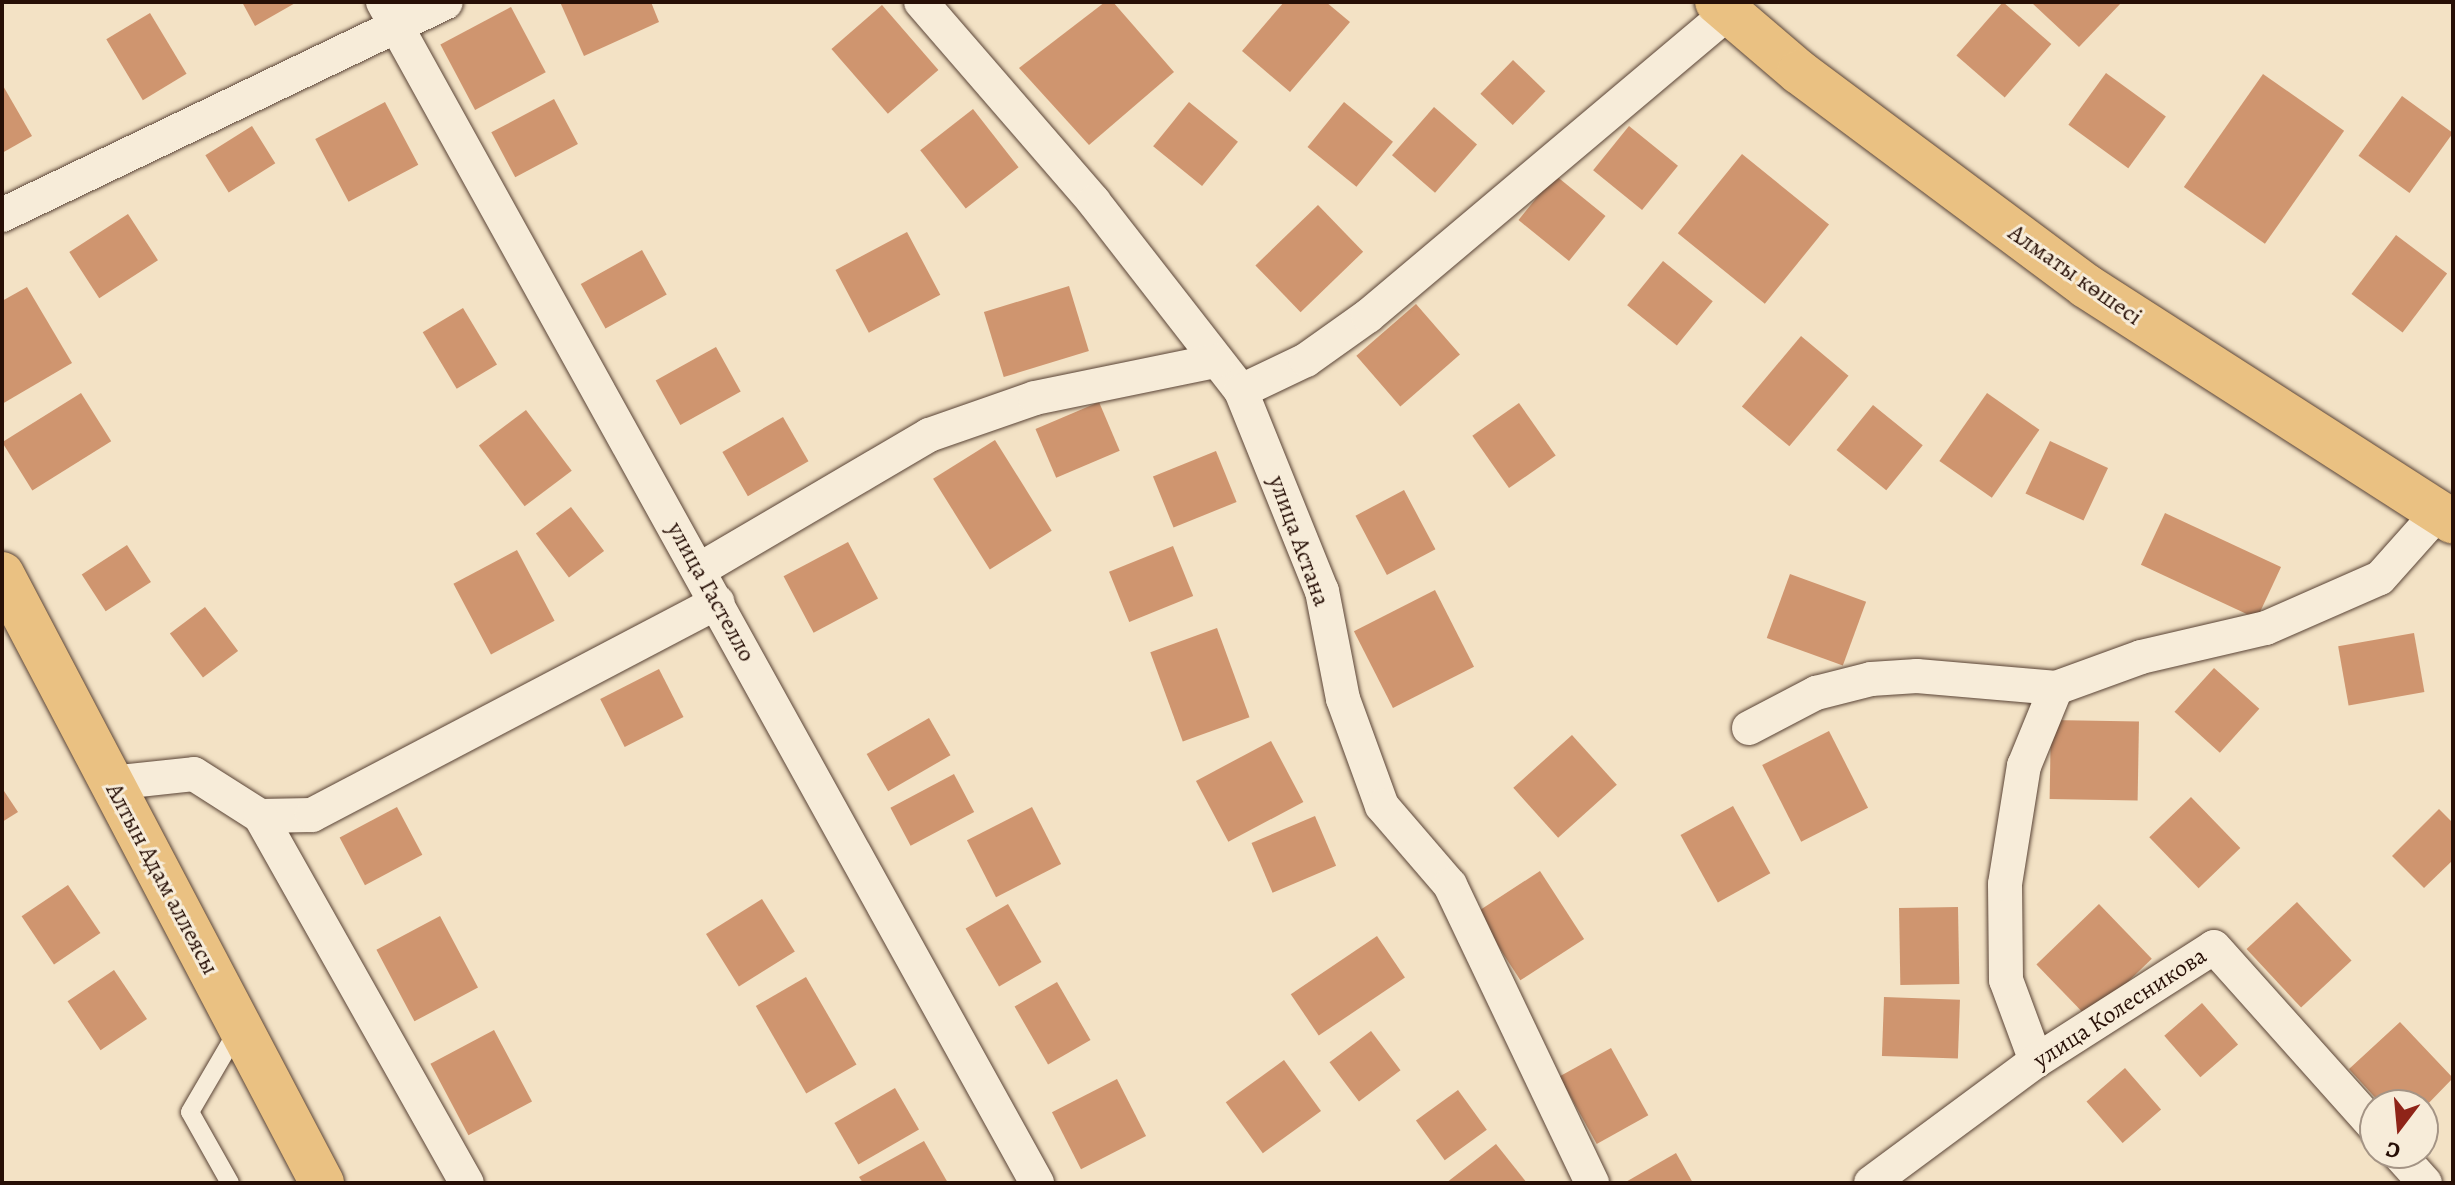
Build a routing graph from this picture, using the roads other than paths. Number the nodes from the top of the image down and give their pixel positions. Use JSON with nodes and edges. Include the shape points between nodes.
{"nodes":[{"id":1,"x":446,"y":2,"type":"edge"},
{"id":2,"x":921,"y":2,"type":"edge"},
{"id":3,"x":1723,"y":7,"type":"edge"},
{"id":4,"x":389,"y":14,"type":"edge"},
{"id":5,"x":2,"y":215,"type":"edge"},
{"id":6,"x":1216,"y":361,"type":"junction"},
{"id":7,"x":1241,"y":391,"type":"junction"},
{"id":8,"x":2445,"y":517,"type":"edge"},
{"id":9,"x":699,"y":570,"type":"junction"},
{"id":10,"x":2,"y":574,"type":"edge"},
{"id":11,"x":717,"y":602,"type":"junction"},
{"id":12,"x":2056,"y":688,"type":"junction"},
{"id":13,"x":1749,"y":728,"type":"dead end"},
{"id":14,"x":111,"y":783,"type":"junction"},
{"id":15,"x":260,"y":816,"type":"junction"},
{"id":16,"x":240,"y":1027,"type":"junction"},
{"id":17,"x":2036,"y":1061,"type":"junction"},
{"id":18,"x":2359,"y":1109,"type":"edge"},
{"id":19,"x":230,"y":1183,"type":"edge"},
{"id":20,"x":322,"y":1183,"type":"edge"},
{"id":21,"x":467,"y":1183,"type":"edge"},
{"id":22,"x":1037,"y":1183,"type":"edge"},
{"id":23,"x":1592,"y":1183,"type":"edge"},
{"id":24,"x":1871,"y":1183,"type":"edge"}],
"edges":[{"from":1,"to":4,"type":"street"},
{"from":2,"to":6,"type":"street","name":"улица Астана","via":[[1094,202]]},
{"from":3,"to":7,"type":"street","via":[[1368,316],[1306,360]]},
{"from":3,"to":8,"type":"main road","name":"Алматы көшесі","via":[[1799,72],[2086,286]]},
{"from":4,"to":5,"type":"street"},
{"from":4,"to":9,"type":"street","name":"улица Гастелло"},
{"from":6,"to":7,"type":"street","name":"улица Астана"},
{"from":6,"to":9,"type":"street","via":[[1035,398],[929,435]]},
{"from":7,"to":23,"type":"street","name":"улица Астана","via":[[1322,591],[1343,699],[1382,806],[1450,885]]},
{"from":8,"to":12,"type":"street","via":[[2380,578],[2266,628],[2141,657]]},
{"from":9,"to":11,"type":"street","name":"улица Гастелло"},
{"from":10,"to":14,"type":"main road","name":"Алтын Адам аллеясы"},
{"from":11,"to":15,"type":"street","via":[[337,805],[312,815]]},
{"from":11,"to":22,"type":"street","name":"улица Гастелло"},
{"from":12,"to":13,"type":"street","via":[[1917,676],[1871,679],[1816,693]]},
{"from":12,"to":17,"type":"street","via":[[2024,766],[2005,884],[2006,980]]},
{"from":14,"to":15,"type":"street","via":[[194,774]]},
{"from":14,"to":16,"type":"main road","name":"Алтын Адам аллеясы"},
{"from":15,"to":21,"type":"street"},
{"from":16,"to":19,"type":"lane","via":[[190,1112]]},
{"from":16,"to":20,"type":"main road","name":"Алтын Адам аллеясы"},
{"from":17,"to":18,"type":"street","name":"улица Колесникова","via":[[2214,947]]},
{"from":17,"to":24,"type":"street","name":"улица Колесникова"}]}
